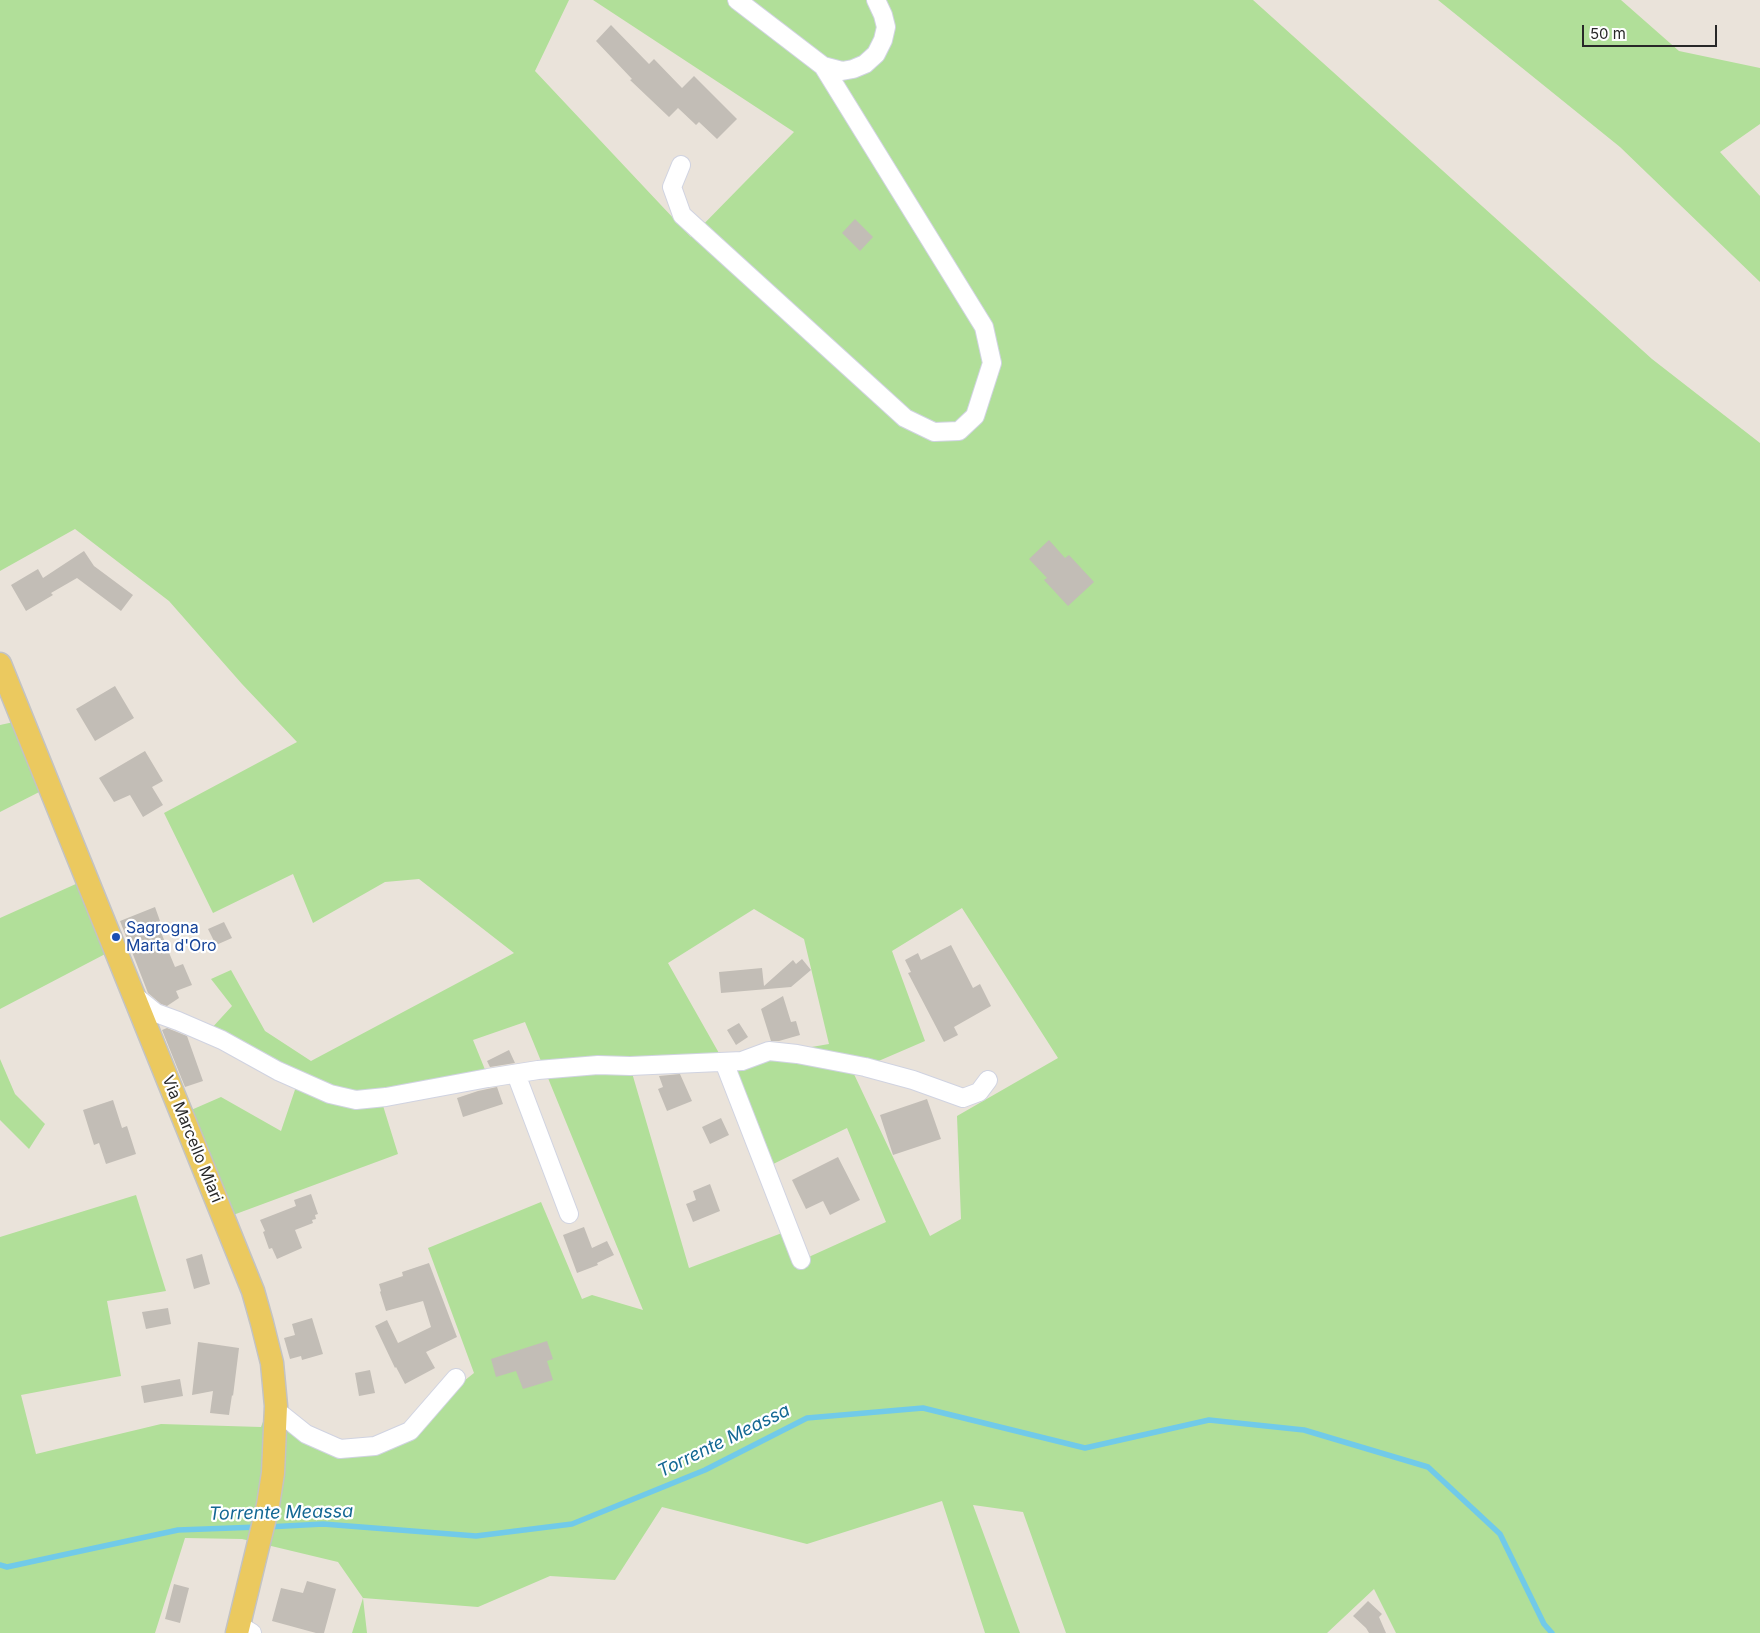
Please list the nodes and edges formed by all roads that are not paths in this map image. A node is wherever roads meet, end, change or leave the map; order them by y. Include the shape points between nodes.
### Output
1 (737, 0) edge
2 (876, 0) edge
3 (823, 66) junction
4 (681, 165) dead end
5 (0, 664) edge
6 (132, 994) junction
7 (724, 1062) junction
8 (516, 1074) junction
9 (988, 1080) dead end
10 (569, 1214) dead end
11 (802, 1260) dead end
12 (456, 1378) dead end
13 (276, 1410) junction
14 (243, 1630) edge

1 - 3 street
2 - 3 street via 886,27 876,54 853,69 842,71
3 - 4 street via 984,327 992,363 975,416 959,431 934,432 905,418 682,215 672,187
5 - 6 main road, Via Marcello Miari
6 - 8 street via 156,1013 222,1040 278,1071 330,1094 356,1100
6 - 13 main road, Via Marcello Miari via 253,1291 272,1363
7 - 8 street via 598,1065
7 - 9 street via 742,1061 769,1051 797,1054 884,1072 963,1098 978,1092
7 - 11 street
8 - 10 street
12 - 13 street via 410,1431 375,1446 340,1449 306,1434
13 - 14 main road, Via Marcello Miari via 273,1473

